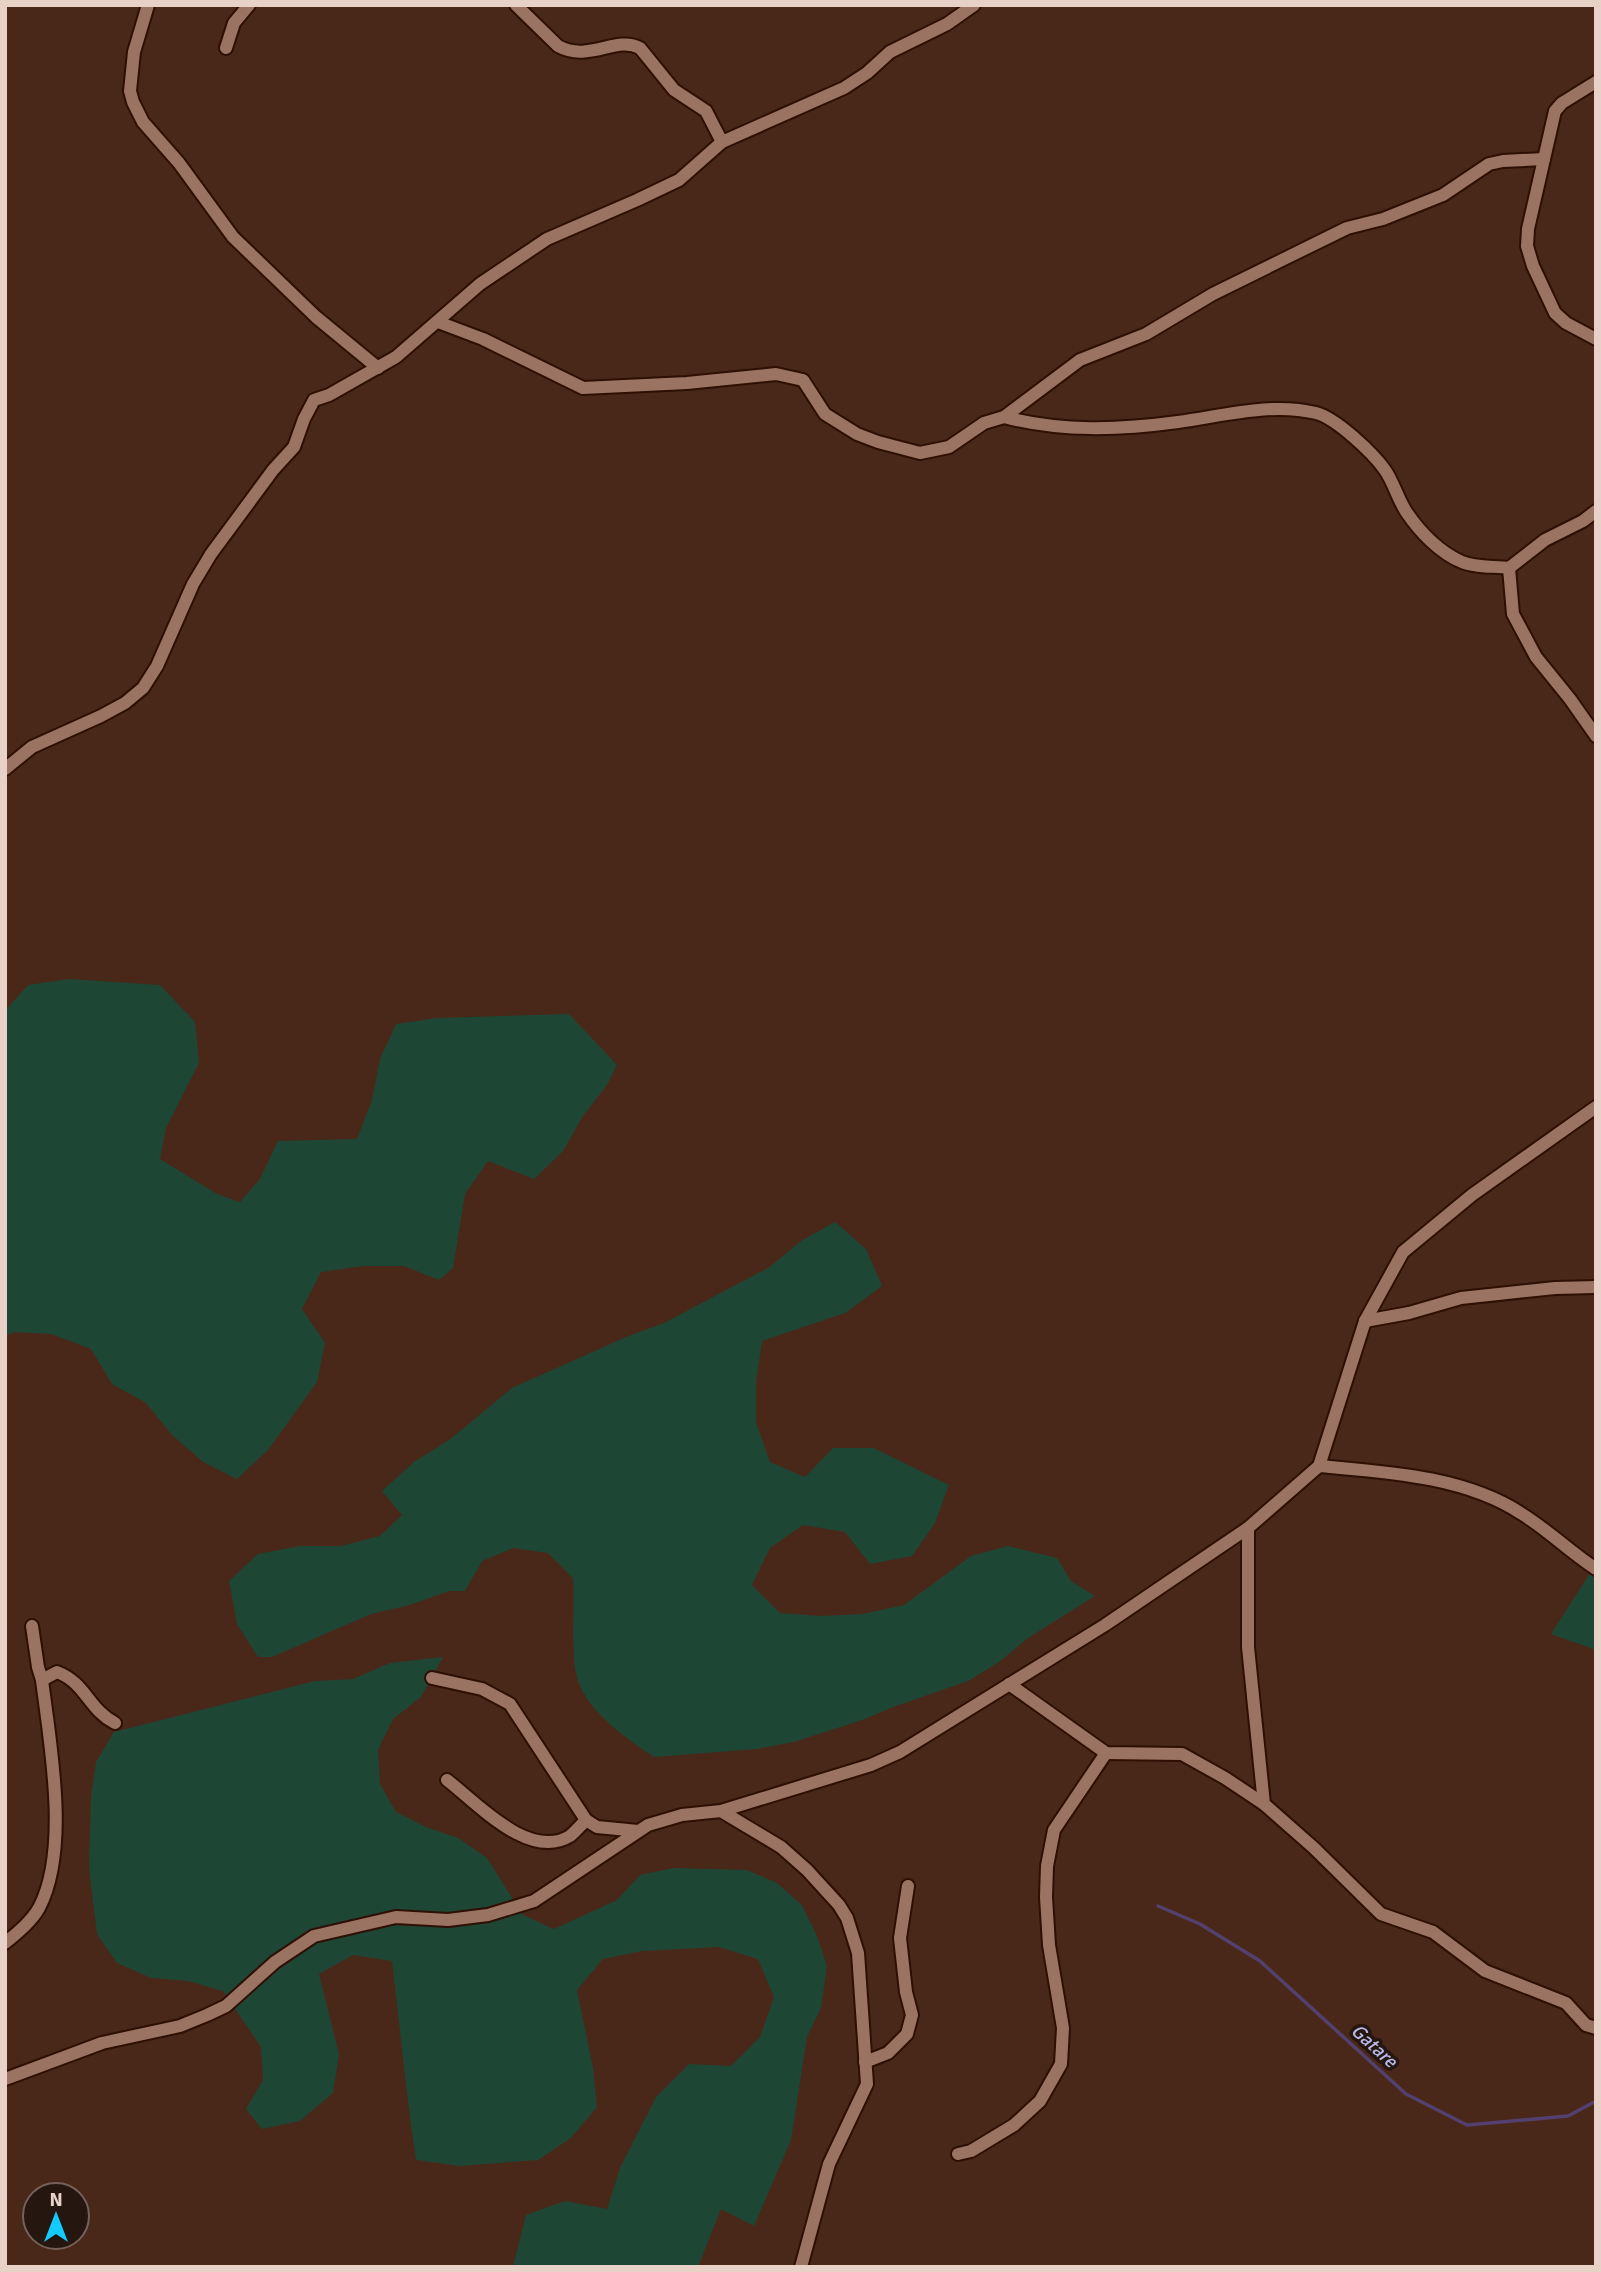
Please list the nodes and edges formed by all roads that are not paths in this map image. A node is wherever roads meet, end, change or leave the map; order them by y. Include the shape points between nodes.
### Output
1 (148, 5) edge
2 (249, 5) edge
3 (516, 5) edge
4 (974, 5) edge
5 (226, 48) dead end
6 (1596, 82) edge
7 (722, 142) junction
8 (1544, 159) junction
9 (438, 322) junction
10 (1596, 339) edge
11 (378, 368) junction
12 (1004, 417) junction
13 (1596, 511) edge
14 (1509, 568) junction
15 (1595, 732) edge
16 (5, 769) edge
17 (1596, 1107) edge
18 (1596, 1287) edge
19 (1365, 1321) junction
20 (1319, 1466) junction
21 (1248, 1528) junction
22 (1596, 1569) edge
23 (32, 1626) dead end
24 (432, 1678) dead end
25 (42, 1680) junction
26 (1009, 1684) junction
27 (115, 1723) dead end
28 (1107, 1753) junction
29 (447, 1780) dead end
30 (1264, 1804) junction
31 (720, 1811) junction
32 (586, 1820) junction
33 (638, 1831) junction
34 (908, 1886) dead end
35 (5, 1943) edge
36 (1596, 2028) edge
37 (865, 2062) junction
38 (5, 2079) edge
39 (958, 2154) dead end
40 (801, 2267) edge

1 - 11 street via 134,52 130,91 143,122 233,237 316,317
2 - 5 street via 234,23
3 - 7 street via 565,50 583,53 623,44 640,48 674,90 706,111
4 - 7 street via 890,52 844,88
6 - 8 street via 1555,111
7 - 9 street via 678,180 547,239 480,284
8 - 10 street via 1527,246 1533,267 1555,313
8 - 12 street via 1489,164 1443,195 1347,228 1213,294 1146,334 1080,360
9 - 11 street
9 - 12 street via 583,388 776,374 803,380 825,414 844,427 920,453 949,447 984,423
11 - 16 street via 314,400 294,447 193,584 143,688 101,716 32,747
12 - 14 street via 1070,429 1110,429 1246,411 1318,413 1345,429 1385,470 1407,513 1440,550 1464,563
13 - 14 street via 1545,540
14 - 15 street via 1513,614 1536,657
17 - 19 street via 1472,1195 1403,1252
18 - 19 street via 1461,1298
19 - 20 street
20 - 21 street
20 - 22 street via 1397,1473 1480,1492 1522,1513
21 - 26 street
21 - 30 street via 1248,1647
23 - 25 street
24 - 32 street via 482,1689 510,1703
25 - 27 street via 57,1672 63,1674 79,1686 96,1711
25 - 35 street via 56,1801 50,1872 38,1909
26 - 28 street
26 - 31 street via 872,1765
28 - 30 street via 1182,1754
28 - 39 street via 1054,1830 1047,1866 1049,1945 1063,2028 1061,2064 1040,2101 1014,2125
29 - 32 street via 514,1833 531,1841 569,1836
30 - 36 street via 1386,1917 1433,1932 1485,1971 1566,2003 1586,2025
31 - 33 street via 672,1817
31 - 37 street via 781,1847 827,1890 848,1918 863,1993
32 - 33 street via 597,1827
33 - 38 street via 534,1900 488,1915 448,1920 396,1917 314,1936 275,1962 226,2006 207,2015 180,2026 102,2043
34 - 37 street via 900,1938 912,2015 906,2034 888,2053
37 - 40 street via 867,2084 829,2164

